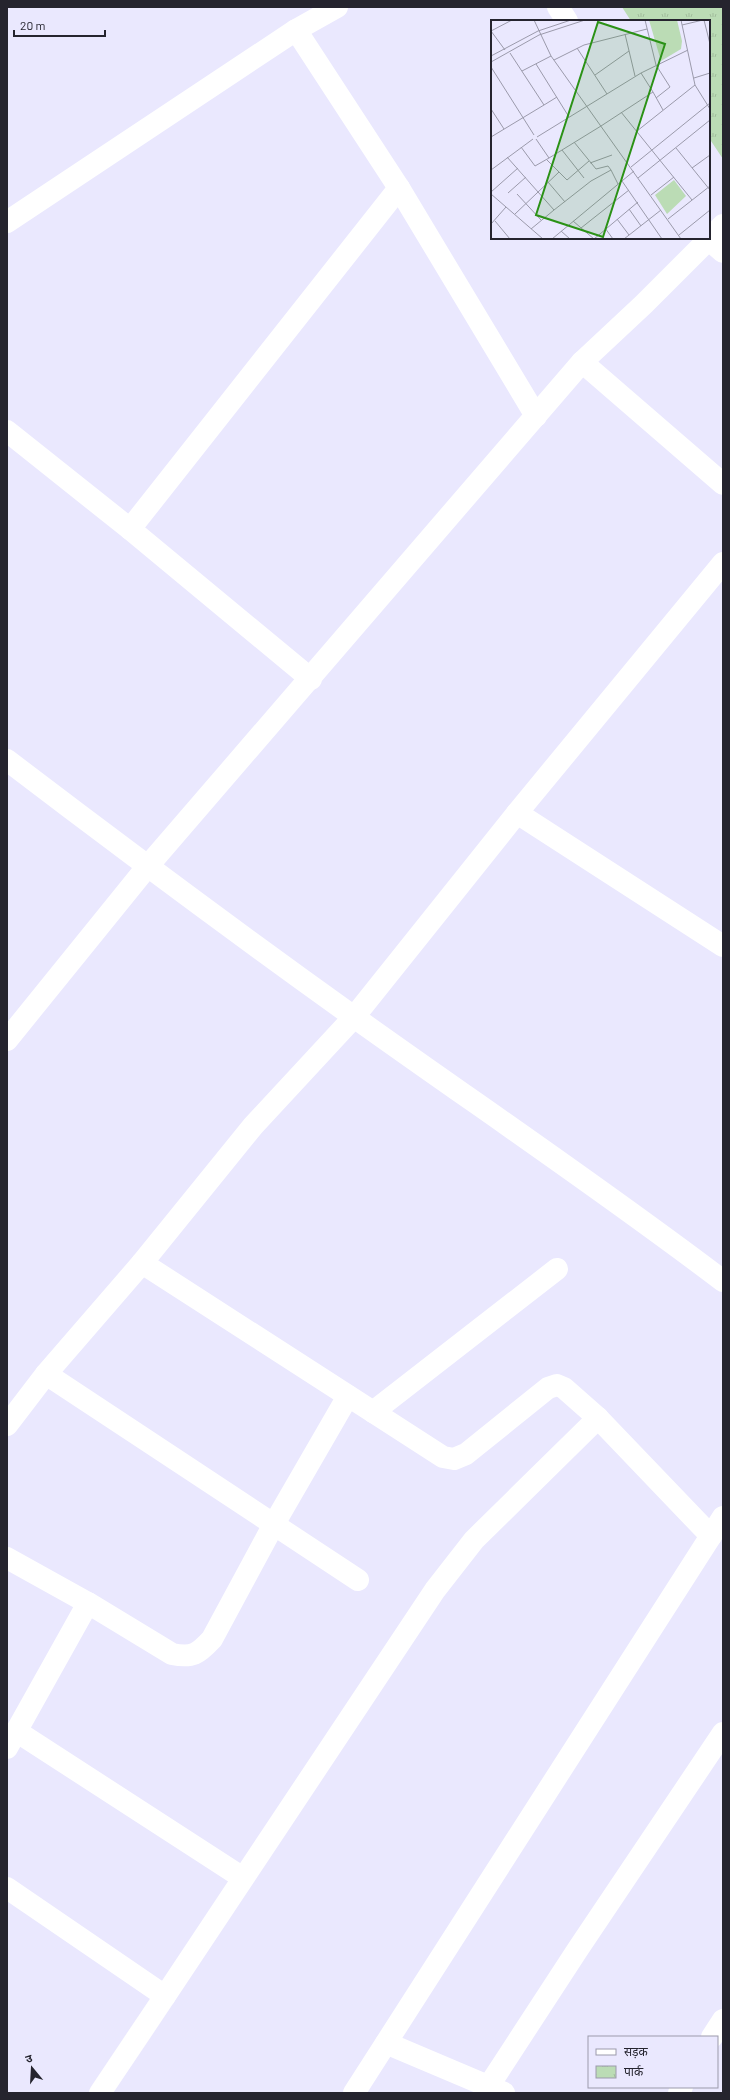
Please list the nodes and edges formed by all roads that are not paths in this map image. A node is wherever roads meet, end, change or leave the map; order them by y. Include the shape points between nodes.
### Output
1 (338, 7) edge
2 (558, 7) edge
3 (566, 20) edge
4 (296, 30) junction
5 (399, 188) junction
6 (7, 222) edge
7 (715, 239) edge
8 (582, 362) junction
9 (536, 416) junction
10 (7, 431) edge
11 (723, 484) edge
12 (130, 529) junction
13 (723, 564) edge
14 (311, 679) junction
15 (7, 760) edge
16 (517, 813) junction
17 (147, 867) junction
18 (723, 946) edge
19 (354, 1017) junction
20 (11, 1027) edge
21 (142, 1262) junction
22 (557, 1269) dead end
23 (723, 1281) edge
24 (46, 1374) junction
25 (348, 1396) junction
26 (373, 1412) junction
27 (598, 1418) junction
28 (7, 1425) edge
29 (723, 1517) edge
30 (274, 1524) junction
31 (711, 1536) junction
32 (7, 1558) edge
33 (358, 1580) dead end
34 (88, 1603) junction
35 (723, 1733) edge
36 (11, 1740) edge
37 (243, 1878) junction
38 (7, 1888) edge
39 (165, 1996) junction
40 (723, 2020) edge
41 (713, 2036) edge
42 (386, 2043) junction
43 (496, 2090) edge
44 (100, 2093) edge
45 (354, 2093) edge

1 - 4 street
2 - 3 street
4 - 5 street
4 - 6 street
5 - 9 street
5 - 12 street
7 - 8 street
8 - 9 street
8 - 11 street
9 - 14 street
10 - 12 street
12 - 14 street
13 - 16 street
14 - 17 street
15 - 17 street
16 - 18 street
16 - 19 street
17 - 19 street
17 - 20 street
19 - 21 street via 253,1126
19 - 23 street
21 - 24 street
21 - 25 street
22 - 26 street
24 - 28 street
24 - 30 street
25 - 26 street
25 - 30 street
26 - 27 street via 443,1457 454,1460 466,1454 548,1388 557,1385 564,1388
27 - 31 street
27 - 37 street via 474,1540 440,1584
29 - 31 street
30 - 33 street
30 - 34 street via 212,1639 200,1653 186,1657 172,1654
31 - 42 street
32 - 34 street
34 - 36 street
35 - 43 street via 578,1949
36 - 37 street
37 - 39 street
38 - 39 street
39 - 44 street
40 - 41 street
42 - 43 street
42 - 45 street

